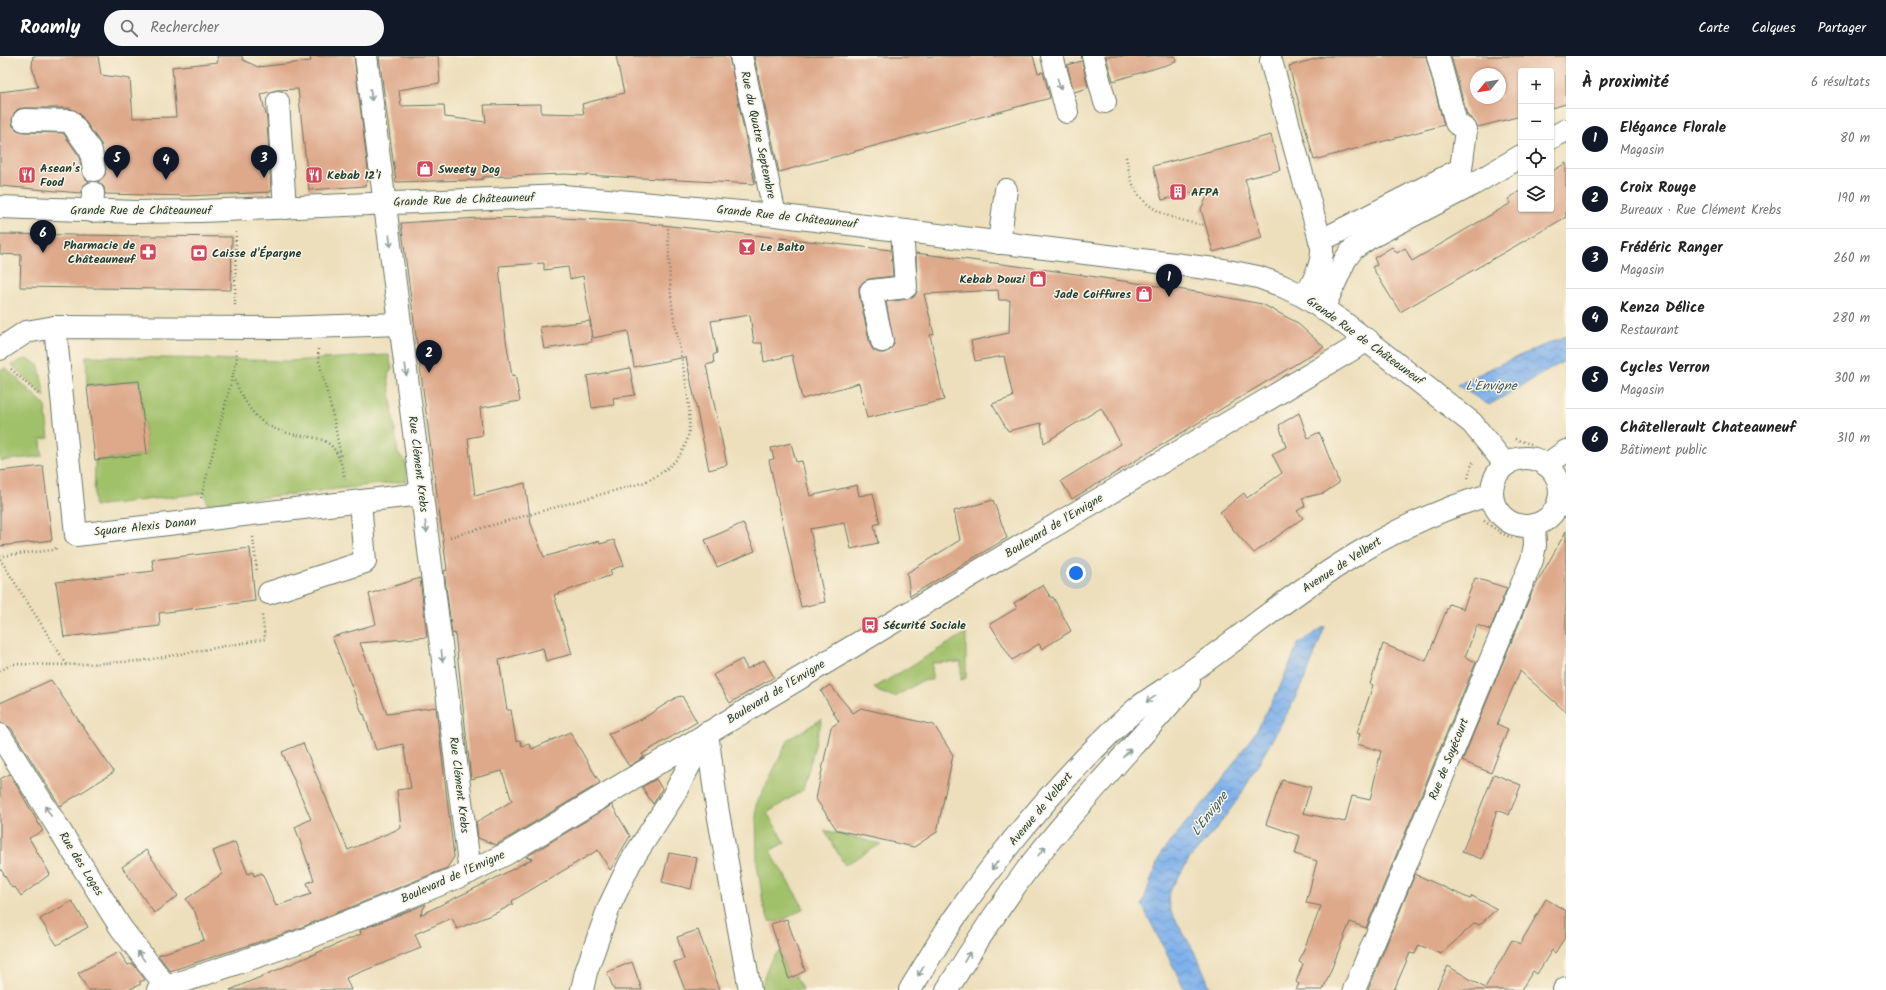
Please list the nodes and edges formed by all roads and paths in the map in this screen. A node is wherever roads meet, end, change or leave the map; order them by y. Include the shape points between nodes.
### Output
1 (366, 56) edge
2 (741, 56) edge
3 (1052, 56) edge
4 (1093, 56) edge
5 (1438, 56) edge
6 (1271, 61) dead end
7 (278, 102) dead end
8 (1105, 102) dead end
9 (1067, 112) dead end
10 (24, 120) dead end
11 (1566, 130) edge
12 (1554, 136) edge
13 (1126, 157) dead end
14 (1518, 158) edge
15 (94, 170) dead end
16 (1006, 190) dead end
17 (385, 202) junction
18 (669, 206) junction
19 (0, 207) edge
20 (285, 208) junction
21 (235, 210) junction
22 (775, 215) junction
23 (1205, 225) dead end
24 (902, 231) junction
25 (1320, 241) junction
26 (998, 243) junction
27 (1305, 297) junction
28 (1323, 309) junction
29 (400, 324) junction
30 (317, 326) junction
31 (55, 327) junction
32 (234, 328) junction
33 (1368, 340) junction
34 (882, 341) dead end
35 (5, 358) edge
36 (233, 377) junction
37 (65, 419) junction
38 (1536, 443) dead end
39 (1566, 452) edge
40 (1500, 458) junction
41 (341, 460) junction
42 (1546, 465) junction
43 (1467, 480) dead end
44 (421, 494) junction
45 (1492, 494) junction
46 (355, 502) junction
47 (1562, 504) edge
48 (251, 515) junction
49 (204, 520) junction
50 (1482, 520) dead end
51 (1534, 533) junction
52 (76, 534) junction
53 (428, 543) junction
54 (0, 558) edge
55 (264, 594) junction
56 (1206, 662) junction
57 (68, 665) junction
58 (0, 671) edge
59 (707, 733) junction
60 (0, 735) edge
61 (470, 872) junction
62 (164, 989) edge
63 (582, 990) edge
64 (750, 990) edge
65 (910, 990) edge
66 (947, 990) edge
67 (1354, 990) edge

1 -> 17 street, Rue Clément Krebs
2 - 22 street, Rue du Quatre Septembre
3 -> 9 street
4 - 8 street
5 - 25 street via 1456,123 1466,130 1460,169
6 - 25 street
7 - 20 street
10 - 15 street via 70,121 91,151
11 - 12 street
13 - 23 path via 1134,185 1148,205 1174,218
14 - 28 street via 1353,249 1345,260
16 - 26 street
17 - 18 street, Grande Rue de Châteauneuf via 563,196
17 - 20 street, Grande Rue de Châteauneuf
17 -> 29 street, Rue Clément Krebs
18 - 22 street, Grande Rue de Châteauneuf
18 - 53 path via 672,304 690,426 680,456 669,468 645,482
19 - 21 street, Grande Rue de Châteauneuf via 93,202
20 - 21 street, Grande Rue de Châteauneuf
21 - 32 path
22 - 24 street, Grande Rue de Châteauneuf
24 - 26 street, Grande Rue de Châteauneuf
24 - 34 street via 906,287 871,291
25 - 27 street via 1322,254 1317,273
26 - 27 street, Grande Rue de Châteauneuf via 1223,270 1258,277
27 - 28 street, Grande Rue de Châteauneuf
28 - 33 street, Grande Rue de Châteauneuf
29 - 30 street
29 -> 44 street, Rue Clément Krebs
30 - 32 street
30 - 41 path via 319,361
31 - 32 street
31 - 35 street via 26,332
31 - 37 street, Square Alexis Danan
32 - 36 path via 237,359
33 - 40 street, Grande Rue de Châteauneuf via 1472,423
33 - 59 street, Boulevard de l'Envigne
35 - 37 path
36 - 41 path via 254,413 270,427 328,442
36 - 49 path via 201,499
37 - 52 street, Square Alexis Danan
38 - 40 path via 1530,444 1511,438
39 - 42 street
40 - 42 street via 1537,459
40 - 43 path via 1472,463
40 - 45 street
41 - 46 path
42 - 47 street via 1554,472 1558,481
44 - 46 street, Square Alexis Danan
44 -> 53 street, Rue Clément Krebs
45 - 51 street via 1499,512 1506,519 1525,526
45 - 56 street, Avenue de Velbert via 1442,510 1384,537 1333,569
46 - 48 street, Square Alexis Danan
46 - 55 street via 365,562
47 - 51 street
48 - 49 street, Square Alexis Danan
48 - 55 path
49 - 52 street, Square Alexis Danan
50 - 51 path via 1501,533 1519,540
51 - 67 street, Rue de Soyécourt via 1532,560
52 - 54 path via 53,550
53 -> 61 street, Rue Clément Krebs
54 - 57 path
55 - 57 path via 265,639 141,661
56 -> 65 street, Avenue de Velbert via 1137,709 1073,770 1016,837 953,920
66 -> 56 street, Avenue de Velbert via 977,940 1035,859
57 - 58 path via 12,664
59 - 61 street, Boulevard de l'Envigne via 506,854
59 - 63 street via 672,798 630,863 609,907
59 - 64 street via 717,807
62 -> 60 street, Rue des Loges via 121,928
61 - 62 street, Boulevard de l'Envigne via 296,943

